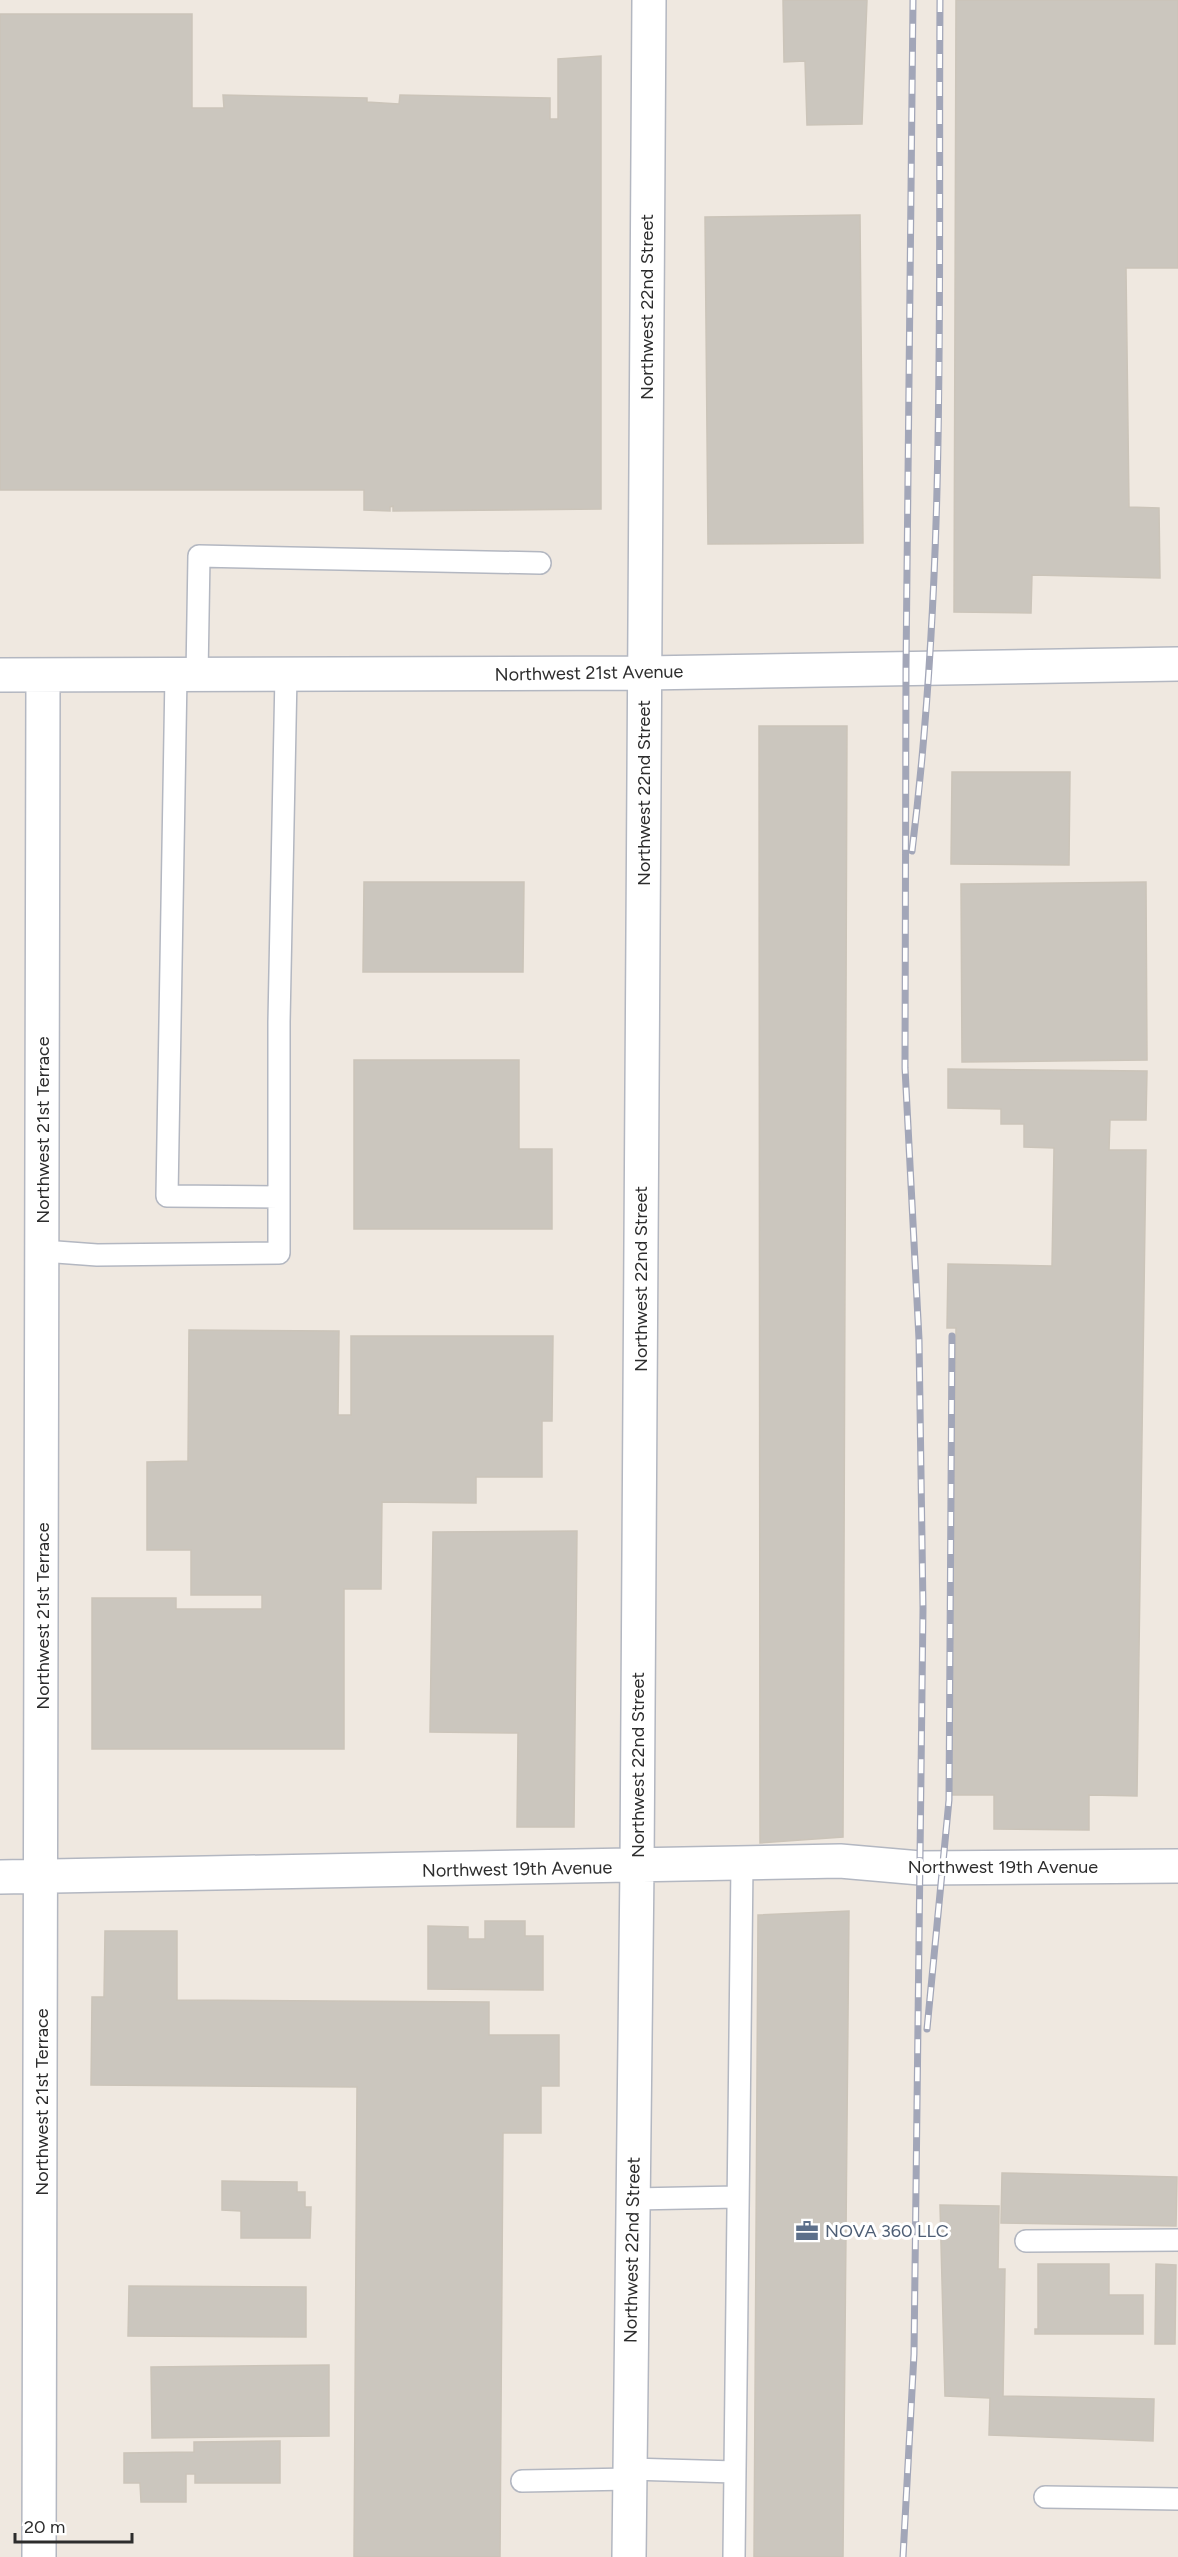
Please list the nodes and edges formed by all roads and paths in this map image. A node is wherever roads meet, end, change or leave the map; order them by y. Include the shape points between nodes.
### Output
1 (649, 0) edge
2 (540, 563) dead end
3 (1178, 664) edge
4 (645, 673) junction
5 (0, 675) edge
6 (187, 675) junction
7 (286, 675) junction
8 (43, 676) junction
9 (279, 1197) junction
10 (43, 1251) junction
11 (742, 1864) junction
12 (1178, 1866) edge
13 (637, 1867) junction
14 (0, 1877) edge
15 (43, 1878) junction
16 (737, 2197) junction
17 (633, 2199) junction
18 (1178, 2240) edge
19 (1026, 2241) dead end
20 (735, 2472) junction
21 (630, 2474) junction
22 (522, 2481) dead end
23 (1045, 2497) dead end
24 (1178, 2499) edge
25 (39, 2557) edge
26 (629, 2557) edge
27 (734, 2557) edge

1 - 4 street, Northwest 22nd Street
2 - 6 lane via 199,556
3 - 4 street, Northwest 21st Avenue
4 - 7 street, Northwest 21st Avenue
4 - 13 street, Northwest 22nd Street
5 - 8 street, Northwest 21st Avenue
6 - 7 street, Northwest 21st Avenue
6 - 8 street, Northwest 21st Avenue
6 - 9 lane via 167,1196
7 - 9 lane
8 - 10 street, Northwest 21st Terrace
9 - 10 lane via 279,1253 97,1255
10 - 15 street, Northwest 21st Terrace
11 - 12 street, Northwest 19th Avenue via 840,1861 940,1869
11 - 13 street, Northwest 19th Avenue
11 - 16 lane
13 - 15 street, Northwest 19th Avenue
13 - 17 street, Northwest 22nd Street
14 - 15 street, Northwest 19th Avenue
15 - 25 street, Northwest 21st Terrace
16 - 17 lane
16 - 20 lane
17 - 21 street, Northwest 22nd Street
18 - 19 lane
20 - 21 lane
20 - 27 lane
21 - 22 lane
21 - 26 street, Northwest 22nd Street
23 - 24 lane

